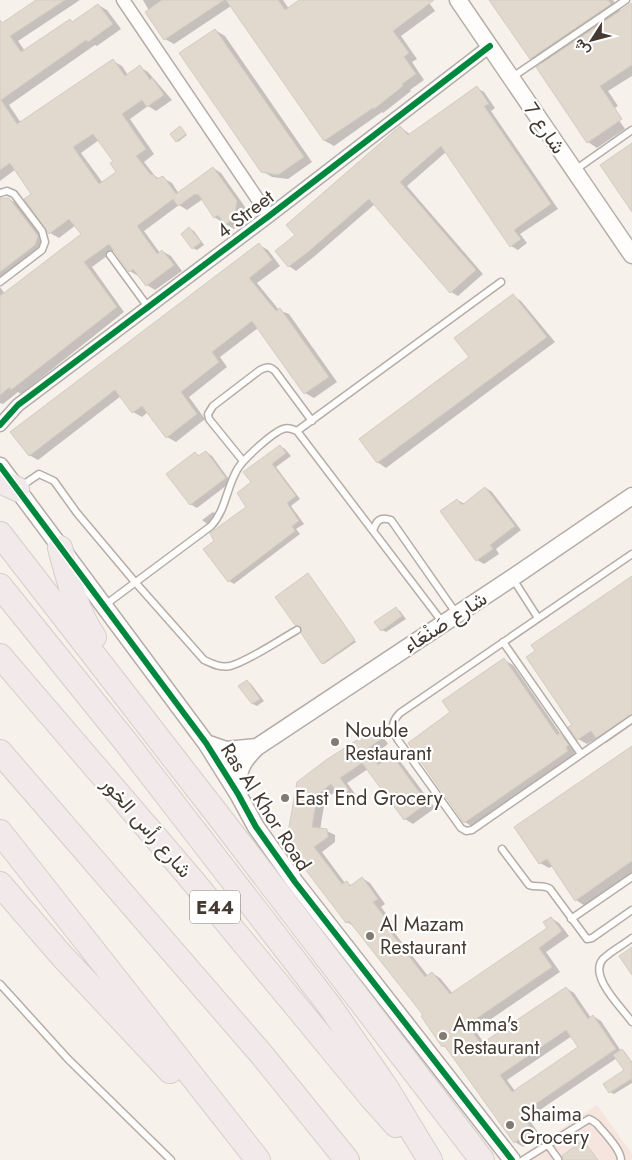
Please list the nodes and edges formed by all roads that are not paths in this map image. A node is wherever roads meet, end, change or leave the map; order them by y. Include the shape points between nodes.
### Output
1 (123, 0) edge
2 (458, 0) edge
3 (626, 0) edge
4 (490, 46) junction
5 (511, 78) junction
6 (632, 130) edge
7 (574, 171) junction
8 (0, 193) edge
9 (269, 216) junction
10 (110, 255) dead end
11 (632, 255) edge
12 (0, 282) edge
13 (501, 282) dead end
14 (148, 307) junction
15 (18, 405) junction
16 (0, 412) edge
17 (312, 421) junction
18 (0, 426) edge
19 (297, 431) junction
20 (243, 461) junction
21 (0, 466) edge
22 (8, 485) edge
23 (632, 496) edge
24 (373, 531) junction
25 (0, 534) edge
26 (60, 548) junction
27 (632, 554) edge
28 (512, 578) junction
29 (135, 582) junction
30 (0, 586) edge
31 (104, 605) junction
32 (538, 618) junction
33 (450, 619) junction
34 (297, 630) dead end
35 (503, 642) junction
36 (0, 656) edge
37 (632, 719) edge
38 (206, 743) junction
39 (257, 747) junction
40 (0, 752) edge
41 (581, 754) junction
42 (238, 794) junction
43 (224, 823) junction
44 (0, 832) edge
45 (502, 849) dead end
46 (632, 877) edge
47 (0, 884) edge
48 (632, 910) edge
49 (571, 919) junction
50 (632, 938) edge
51 (0, 984) edge
52 (632, 1022) edge
53 (548, 1145) junction
54 (558, 1159) dead end
55 (171, 1160) edge
56 (252, 1160) edge
57 (258, 1160) edge
58 (347, 1160) edge
59 (429, 1160) edge
60 (482, 1160) edge
61 (512, 1160) edge
62 (523, 1160) edge
63 (622, 1160) edge

1 - 9 street
2 - 4 street, شارع 7
3 - 5 lane
4 - 5 street, شارع 7
4 - 9 street, 4 Street
5 - 7 street, شارع 7
6 - 7 lane
7 - 11 street, شارع 7
8 - 12 lane via 7,190 14,194 42,231 45,242 42,250
9 - 14 street, 4 Street
10 - 14 lane
13 - 17 lane
14 - 15 street, 4 Street
15 - 16 street, 4 Street
15 - 18 street, 4 Street
17 - 19 lane
17 - 20 lane via 275,371 265,367 213,406 208,414
19 - 20 lane via 283,429
19 - 24 lane
20 - 29 lane via 218,519
21 - 22 street, Ras Al Khor Road
22 - 26 street, Ras Al Khor Road
22 - 29 lane via 39,474 54,482
23 - 28 street, شارع صَنْعَاء
24 - 33 lane
24 - 33 lane via 379,520 391,520
25 - 43 highway
26 - 31 street, Ras Al Khor Road
26 - 43 highway via 83,620 158,723
27 - 32 lane
28 - 32 lane
28 - 33 street, شارع صَنْعَاء
29 - 31 lane
29 - 34 lane via 194,650 216,666 230,666 244,660
30 - 59 highway via 329,1005 385,1086
31 - 38 street, Ras Al Khor Road
32 - 35 lane
33 - 39 street, شارع صَنْعَاء
35 - 41 lane
35 - 41 lane via 395,718 392,726 398,740 466,831 472,830
36 - 59 highway, شارع رأس الخور / E44 via 187,874 371,1097
37 - 41 lane
38 - 39 street, شارع صَنْعَاء via 226,750
38 - 42 street, Ras Al Khor Road
39 - 42 street, شارع صَنْعَاء via 240,768
40 - 58 highway via 262,1055
42 - 61 street, Ras Al Khor Road via 256,827 295,882
43 - 60 highway
44 - 57 highway
45 - 49 lane via 527,882 550,889
46 - 49 lane
47 - 56 highway via 62,956
48 - 49 lane via 590,939 585,938
50 - 52 lane via 602,960 599,969 600,978
51 - 55 lane via 68,1059
53 - 54 lane
53 - 62 lane
53 - 63 lane via 589,1119 618,1150

